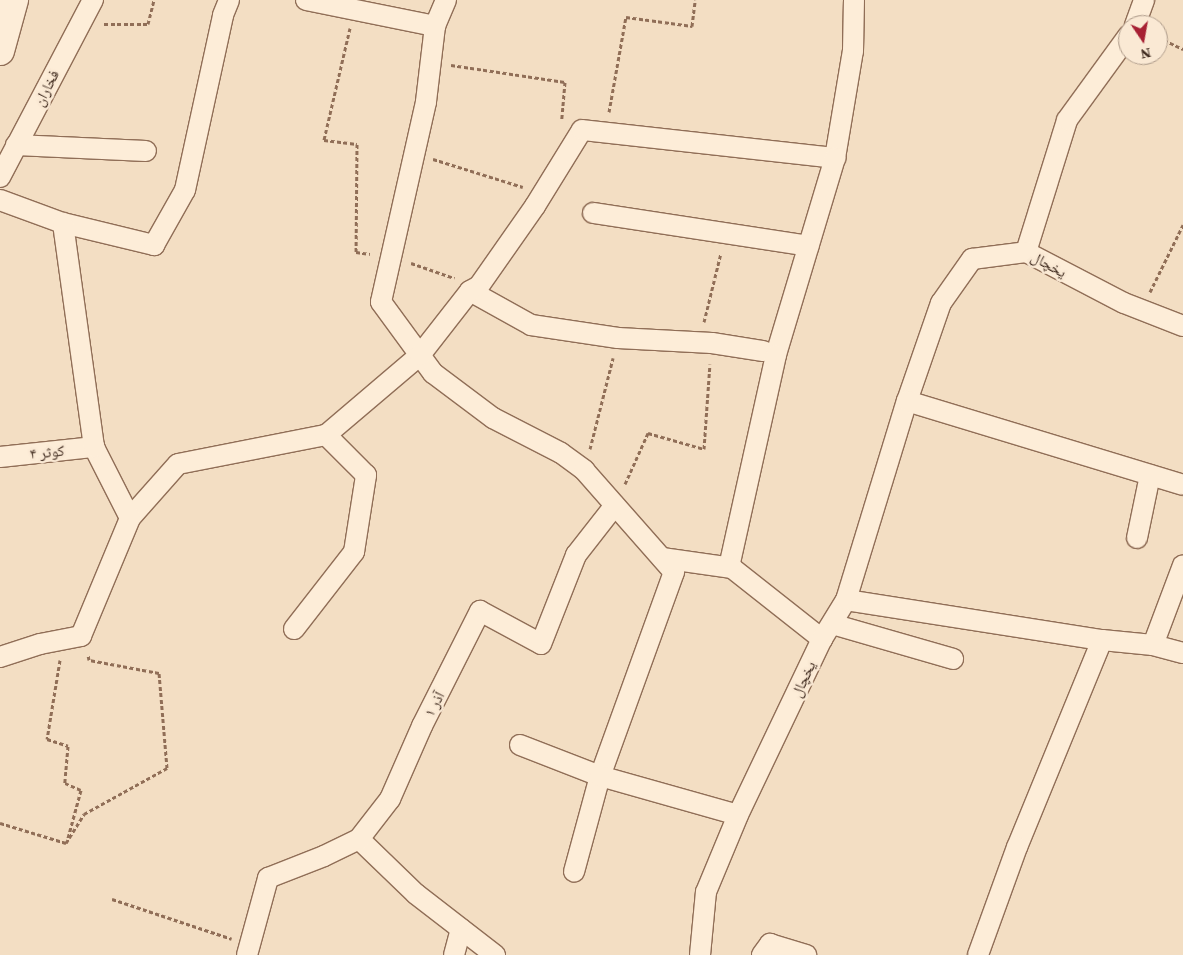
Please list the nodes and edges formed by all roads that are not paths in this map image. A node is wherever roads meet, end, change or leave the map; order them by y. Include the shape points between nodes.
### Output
1 (94, 0) edge
2 (228, 0) edge
3 (306, 0) edge
4 (446, 0) edge
5 (854, 0) edge
6 (1144, 0) edge
7 (11, 1) edge
8 (1139, 15) edge
9 (435, 26) junction
10 (1118, 50) edge
11 (0, 51) edge
12 (16, 146) junction
13 (146, 151) dead end
14 (835, 158) junction
15 (0, 177) edge
16 (0, 200) edge
17 (594, 213) dead end
18 (62, 223) junction
19 (808, 246) junction
20 (1026, 252) junction
21 (474, 288) junction
22 (1183, 326) edge
23 (763, 351) dead end
24 (420, 356) junction
25 (907, 401) junction
26 (326, 435) junction
27 (94, 447) junction
28 (0, 457) edge
29 (1150, 475) junction
30 (1183, 485) edge
31 (615, 505) junction
32 (130, 518) junction
33 (1136, 538) dead end
34 (662, 558) junction
35 (1183, 565) edge
36 (729, 567) junction
37 (846, 600) junction
38 (294, 629) dead end
39 (827, 631) junction
40 (1102, 640) junction
41 (1153, 645) junction
42 (1183, 653) edge
43 (0, 657) edge
44 (953, 659) dead end
45 (520, 745) dead end
46 (600, 776) junction
47 (738, 815) junction
48 (359, 839) junction
49 (574, 872) dead end
50 (461, 929) junction
51 (248, 950) edge
52 (454, 955) edge
53 (495, 955) edge
54 (700, 955) edge
55 (762, 955) edge
56 (806, 955) edge
57 (978, 955) edge

1 - 12 street, فخاران
2 - 18 street via 185,190 154,245
3 - 9 street
4 - 9 street
5 - 14 street via 852,52
6 - 8 street
7 - 11 main road
9 - 24 street via 426,102 381,302
10 - 20 street via 1067,120
12 - 13 street
12 - 15 street, فخاران
14 - 19 street
14 - 21 street via 582,130 542,193
16 - 18 street
17 - 19 street
18 - 27 street
19 - 36 street via 776,354
20 - 22 street, یخچال via 1141,310
20 - 25 street, یخچال via 972,259 940,303
21 - 23 street via 531,325 618,338 706,342
21 - 24 street
24 - 26 street
24 - 31 street via 433,373 493,418 561,453 584,470
25 - 29 street
25 - 37 street, یخچال
26 - 32 street via 178,464
26 - 38 street via 366,475 354,552
27 - 28 street, کوثر ۴
27 - 32 street
29 - 30 street
29 - 33 street
31 - 34 street
31 - 48 street, آذر ۱ via 576,555 542,644 480,611 422,726 390,799
32 - 43 street via 73,638 40,644
34 - 36 street
34 - 46 street via 674,572
35 - 41 street
36 - 39 street
37 - 39 street, یخچال
37 - 40 street
39 - 44 street
39 - 47 street, یخچال
40 - 41 street
40 - 57 street via 1017,847
41 - 42 street
45 - 46 street
46 - 47 street
46 - 49 street
47 - 54 street, یخچال via 706,892
48 - 50 street via 416,894
48 - 51 street, آذر ۱ via 268,878
50 - 52 street
50 - 53 street
55 - 56 street via 770,944

